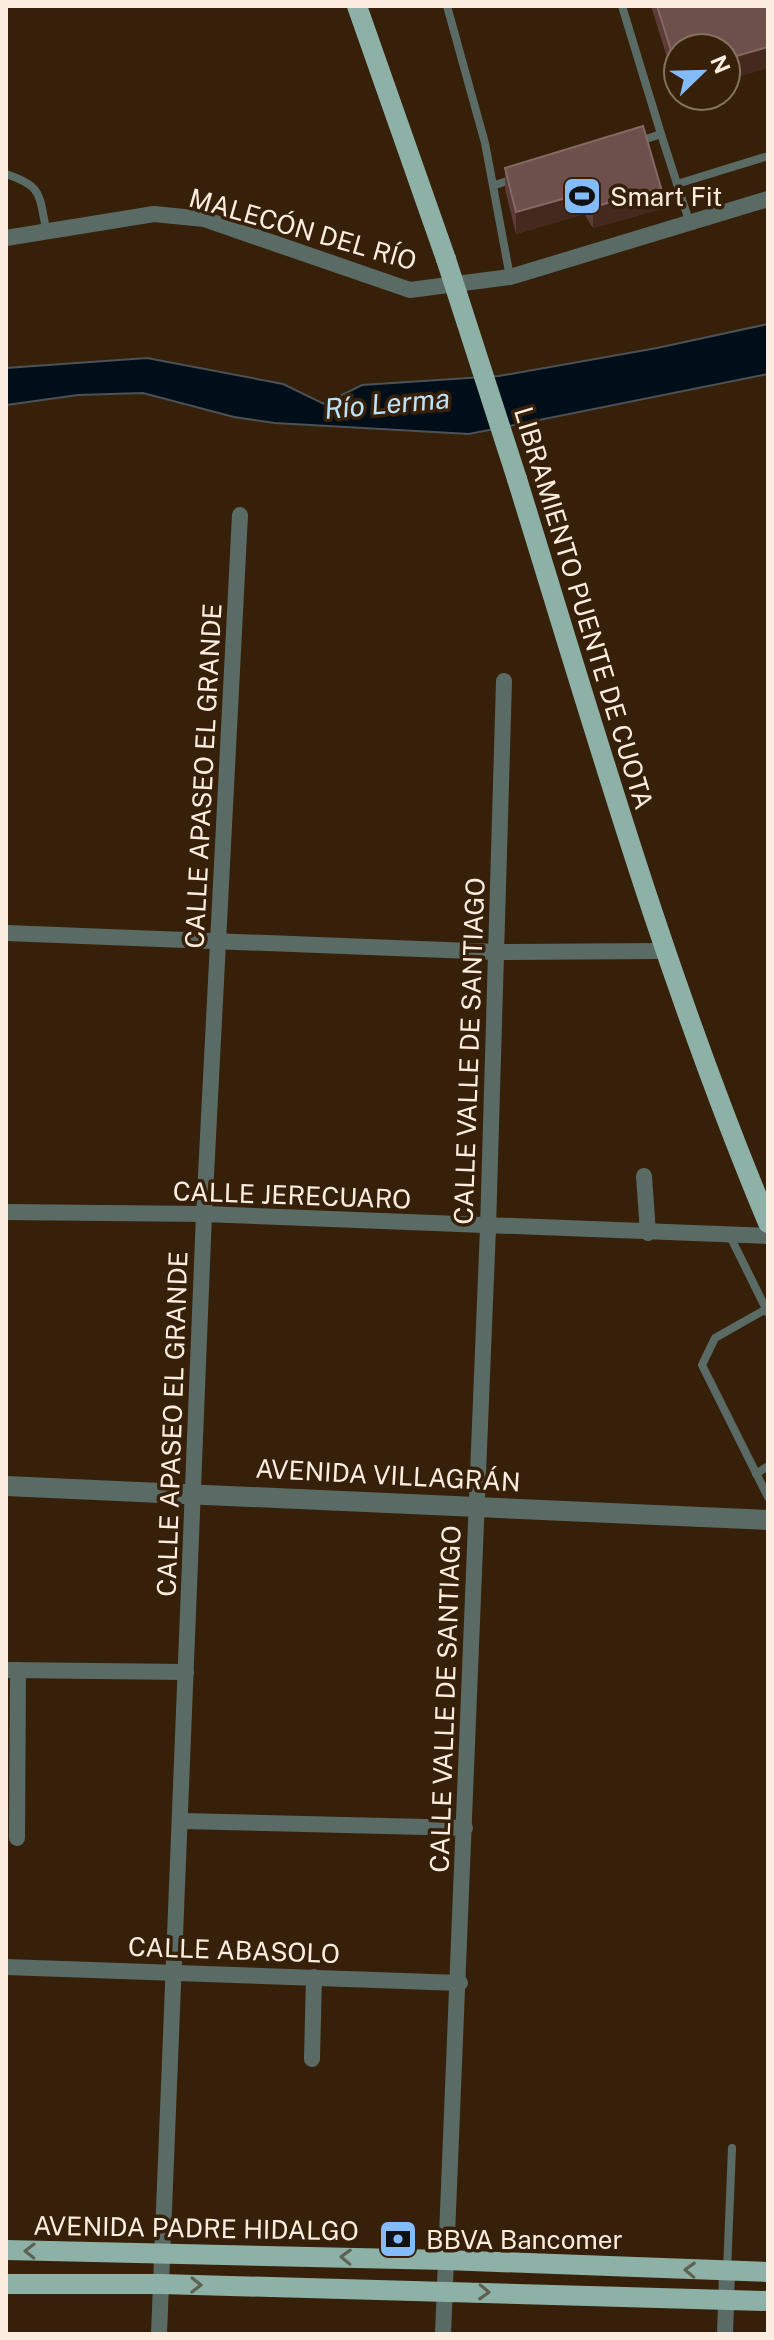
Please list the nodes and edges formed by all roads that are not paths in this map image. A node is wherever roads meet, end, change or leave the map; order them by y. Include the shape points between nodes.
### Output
1 (357, 6) edge
2 (447, 6) edge
3 (622, 6) edge
4 (661, 134) junction
5 (631, 143) edge
6 (768, 156) edge
7 (6, 174) edge
8 (525, 176) edge
9 (677, 184) junction
10 (495, 185) junction
11 (768, 199) edge
12 (690, 224) junction
13 (47, 234) junction
14 (6, 238) edge
15 (510, 277) junction
16 (240, 515) dead end
17 (504, 681) dead end
18 (6, 933) edge
19 (220, 941) junction
20 (663, 951) junction
21 (497, 952) junction
22 (644, 1176) dead end
23 (6, 1212) edge
24 (204, 1214) junction
25 (768, 1223) edge
26 (488, 1228) junction
27 (648, 1233) junction
28 (729, 1235) junction
29 (768, 1236) edge
30 (767, 1310) edge
31 (768, 1466) edge
32 (756, 1474) junction
33 (6, 1486) edge
34 (195, 1492) junction
35 (768, 1497) edge
36 (475, 1504) junction
37 (768, 1520) edge
38 (12, 1670) edge
39 (186, 1672) junction
40 (181, 1821) junction
41 (465, 1828) junction
42 (17, 1838) dead end
43 (6, 1967) edge
44 (173, 1972) junction
45 (314, 1977) junction
46 (460, 1983) junction
47 (312, 2059) dead end
48 (732, 2148) dead end
49 (6, 2250) edge
50 (88, 2251) junction
51 (162, 2252) junction
52 (446, 2260) junction
53 (582, 2266) junction
54 (727, 2272) junction
55 (768, 2272) edge
56 (6, 2284) edge
57 (89, 2284) junction
58 (161, 2284) junction
59 (445, 2291) junction
60 (581, 2295) junction
61 (726, 2300) junction
62 (768, 2301) edge
63 (159, 2334) edge
64 (443, 2334) edge
65 (725, 2334) edge

1 - 20 main road, LIBRAMIENTO PUENTE DE CUOTA, bridge via 446,259
2 - 10 lane
3 - 4 lane
4 - 5 lane
4 - 9 lane
6 - 9 lane
7 - 13 lane via 31,183 38,192
8 - 10 lane
9 - 12 lane
10 - 15 lane
11 - 12 street, MALECÓN DEL RÍO
12 - 15 street, MALECÓN DEL RÍO
13 - 14 street, MALECÓN DEL RÍO
13 - 15 street, MALECÓN DEL RÍO via 154,214 204,219 410,290
16 - 19 street, CALLE APASEO EL GRANDE
17 - 21 street, CALLE VALLE DE SANTIAGO
18 - 19 street
19 - 21 street
19 - 24 street, CALLE APASEO EL GRANDE
20 - 21 street
20 - 25 main road, LIBRAMIENTO PUENTE DE CUOTA
21 - 26 street, CALLE VALLE DE SANTIAGO
22 - 27 street
23 - 24 street, CALLE JERECUARO
24 - 26 street, CALLE JERECUARO
24 - 34 street, CALLE APASEO EL GRANDE
26 - 27 street, CALLE JERECUARO
26 - 36 street, CALLE VALLE DE SANTIAGO
27 - 28 street, CALLE JERECUARO
28 - 29 street, CALLE JERECUARO
28 - 30 lane
30 - 32 lane via 715,1338 702,1365
31 - 32 lane
32 - 35 lane
33 - 34 street, AVENIDA VILLAGRÁN
34 - 36 street, AVENIDA VILLAGRÁN
34 - 39 street, CALLE APASEO EL GRANDE
36 - 37 street, AVENIDA VILLAGRÁN
36 - 41 street, CALLE VALLE DE SANTIAGO
38 - 39 street
38 - 42 street
39 - 40 street, CALLE APASEO EL GRANDE
40 - 41 street
40 - 44 street, CALLE APASEO EL GRANDE
41 - 46 street, CALLE VALLE DE SANTIAGO
43 - 44 street, CALLE ABASOLO
44 - 45 street, CALLE ABASOLO
44 - 51 street, CALLE APASEO EL GRANDE
45 - 46 street, CALLE ABASOLO
45 - 47 street
46 - 52 street, CALLE VALLE DE SANTIAGO
48 - 54 lane
50 -> 49 main road, AVENIDA PADRE HIDALGO
50 - 51 main road, AVENIDA PADRE HIDALGO
50 - 57 main road
52 -> 51 main road, AVENIDA PADRE HIDALGO
51 - 58 street, CALLE APASEO EL GRANDE
52 - 53 main road, AVENIDA PADRE HIDALGO
52 - 59 street, CALLE VALLE DE SANTIAGO
54 -> 53 main road, AVENIDA PADRE HIDALGO
53 - 60 main road
54 - 55 main road, AVENIDA PADRE HIDALGO
54 - 61 street
56 - 57 main road
57 - 58 main road
58 -> 59 main road
58 - 63 street, CALLE APASEO EL GRANDE
59 -> 60 main road
59 - 64 street, CALLE VALLE DE SANTIAGO
60 - 61 main road
61 - 62 main road
61 - 65 street

